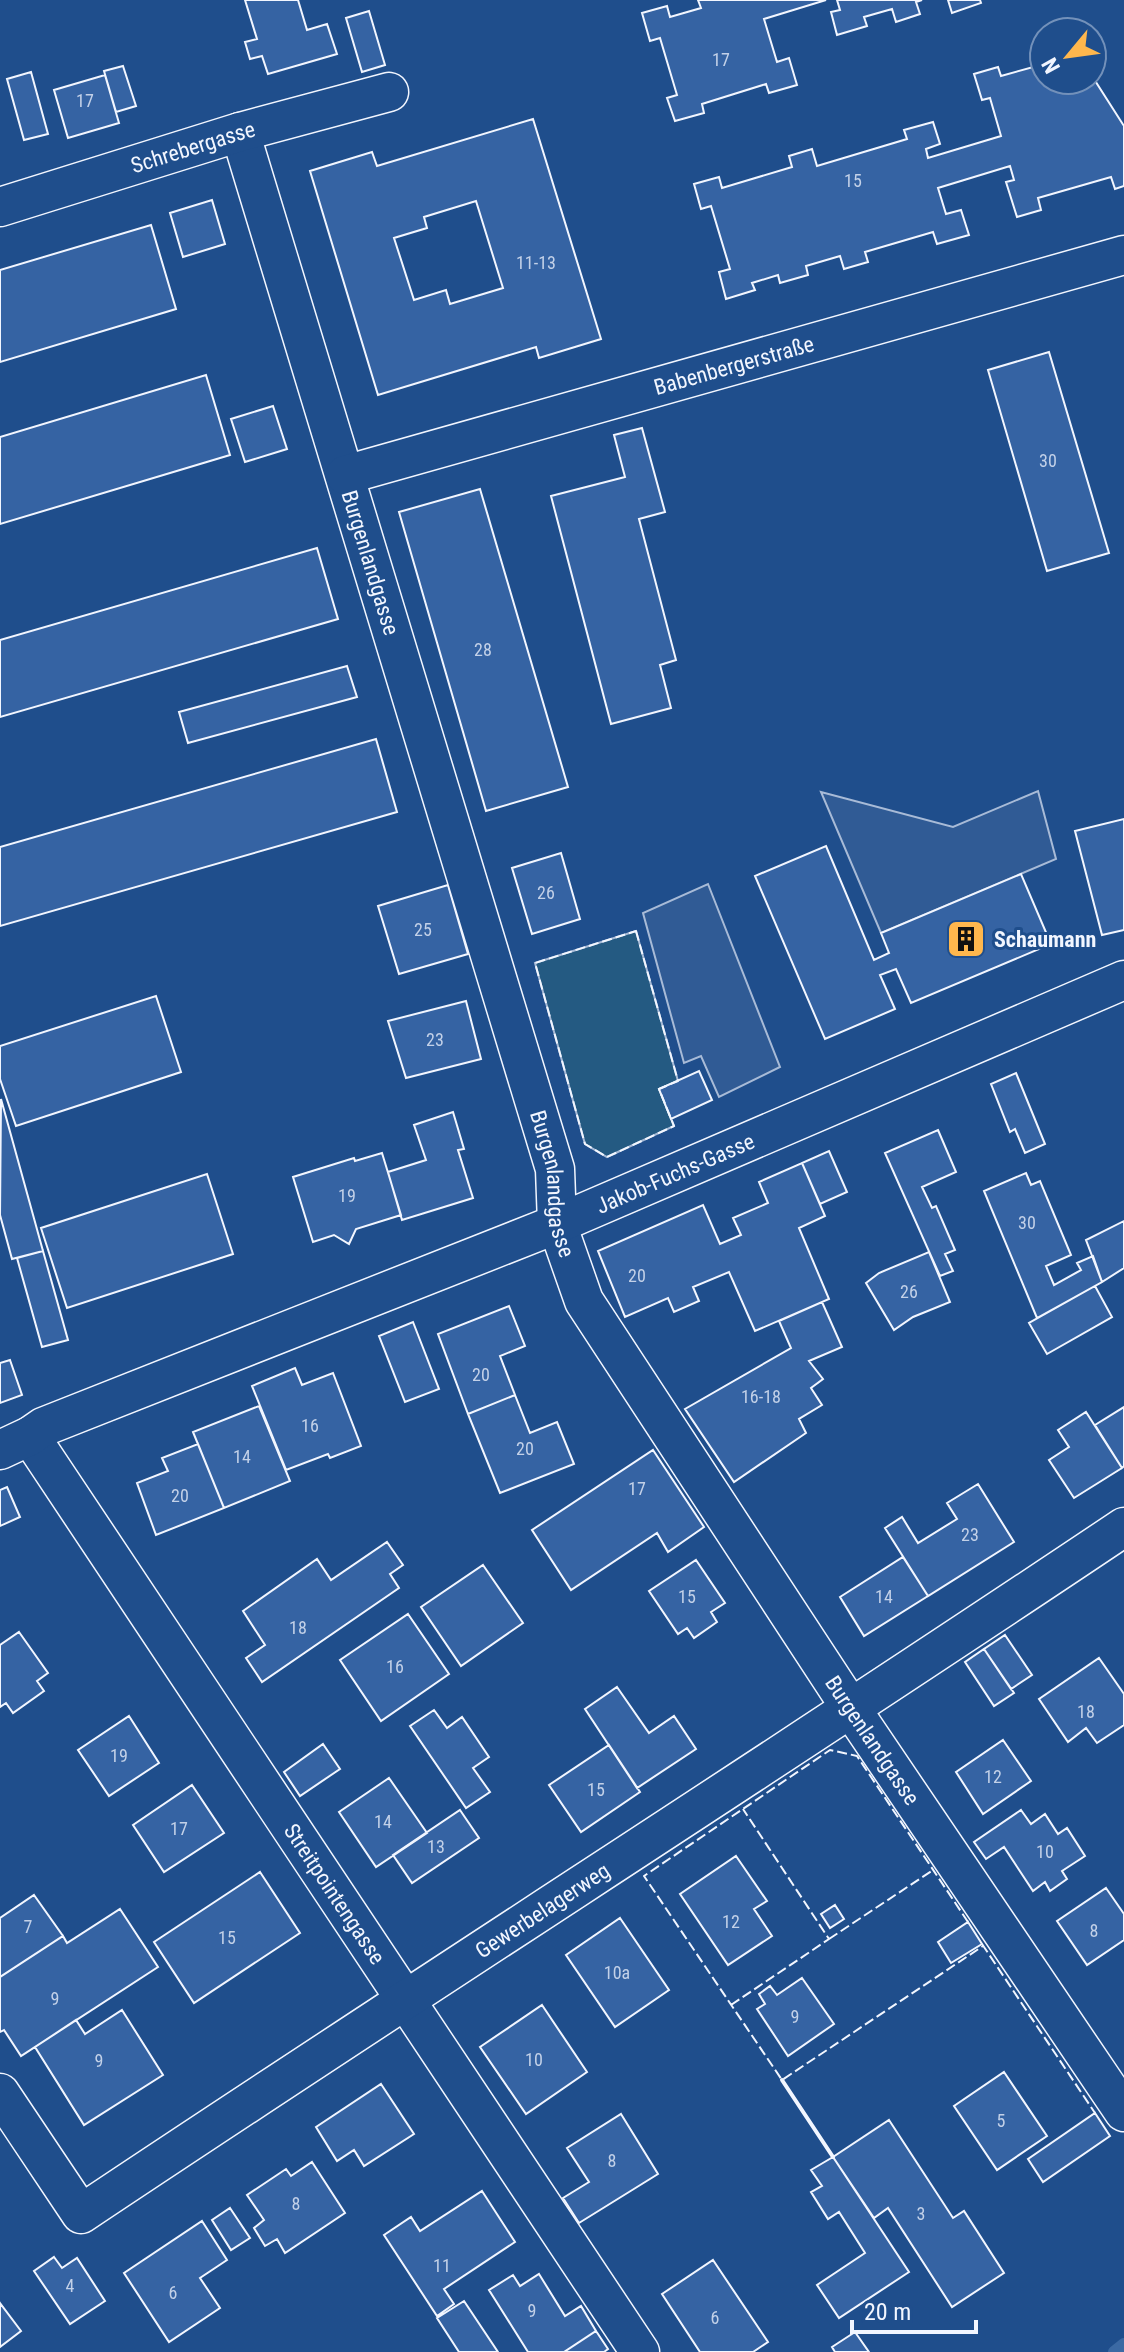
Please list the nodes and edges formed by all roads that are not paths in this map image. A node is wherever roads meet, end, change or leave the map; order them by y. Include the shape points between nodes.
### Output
1 (389, 92) dead end
2 (240, 132) junction
3 (0, 207) edge
4 (1124, 255) edge
5 (345, 475) junction
6 (1124, 980) edge
7 (557, 1224) junction
8 (15, 1443) edge
9 (1124, 1527) edge
10 (852, 1710) junction
11 (404, 1999) junction
12 (0, 2093) edge
13 (1124, 2112) edge
14 (640, 2352) edge

1 - 2 street, Schrebergasse
2 - 3 street, Schrebergasse
2 - 5 street, Burgenlandgasse
4 - 5 street, Babenbergerstraße
5 - 7 street, Burgenlandgasse via 555,1169
6 - 7 street, Jakob-Fuchs-Gasse
7 - 8 street, Jakob-Fuchs-Gasse
7 - 10 street, Burgenlandgasse via 584,1301
8 - 11 street, Streitpointengasse
9 - 10 street, Gewerbelagerweg
10 - 11 street, Gewerbelagerweg
10 - 13 street, Burgenlandgasse
11 - 12 street, Gewerbelagerweg via 81,2214
11 - 14 street, Streitpointengasse

